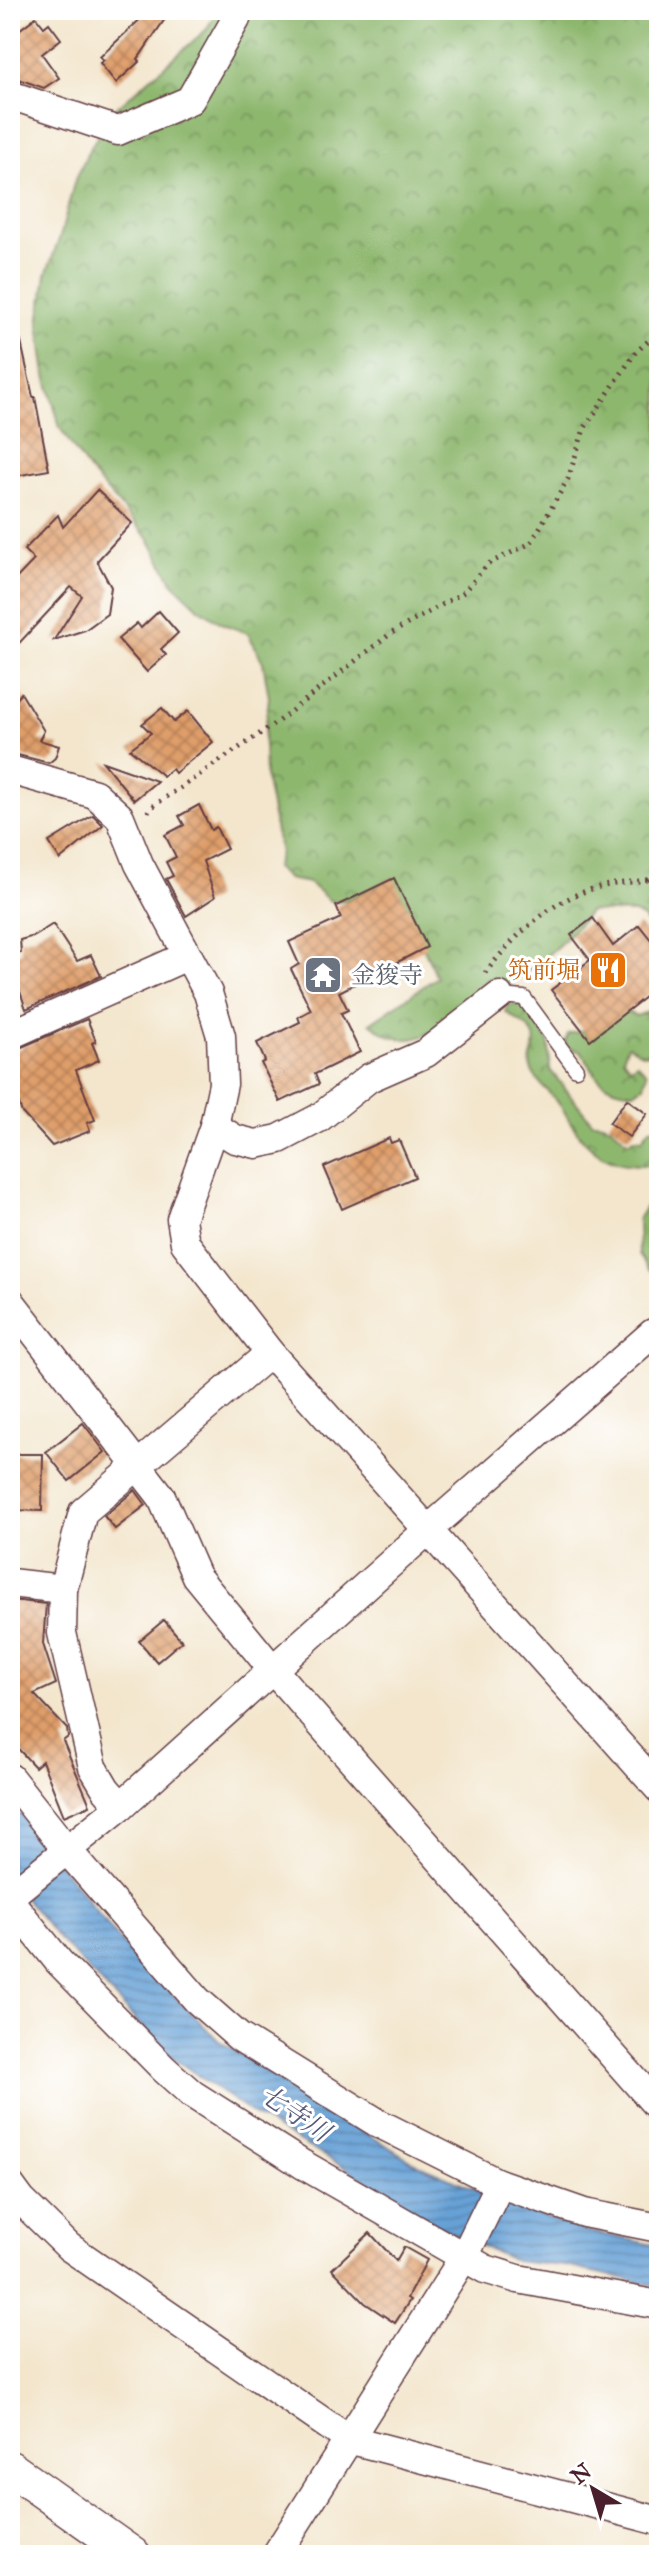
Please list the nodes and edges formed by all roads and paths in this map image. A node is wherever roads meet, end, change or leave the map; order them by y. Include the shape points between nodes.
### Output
1 (234, 10) edge
2 (10, 95) edge
3 (659, 331) edge
4 (10, 770) edge
5 (148, 820) dead end
6 (659, 872) edge
7 (647, 880) junction
8 (659, 890) edge
9 (187, 956) junction
10 (490, 1002) junction
11 (10, 1035) edge
12 (576, 1069) dead end
13 (214, 1126) junction
14 (10, 1301) edge
15 (659, 1331) edge
16 (270, 1353) junction
17 (139, 1465) junction
18 (428, 1530) junction
19 (10, 1583) edge
20 (63, 1589) junction
21 (273, 1670) junction
22 (10, 1778) edge
23 (659, 1789) edge
24 (121, 1806) junction
25 (67, 1850) junction
26 (10, 1898) edge
27 (659, 2108) edge
28 (10, 2185) edge
29 (496, 2190) junction
30 (659, 2228) edge
31 (467, 2250) junction
32 (659, 2305) edge
33 (348, 2439) junction
34 (10, 2468) edge
35 (659, 2521) edge
36 (133, 2555) edge
37 (276, 2555) edge

1 - 2 street via 236,19 190,100 118,131
3 - 5 path via 635,353 584,429 568,479 531,543 488,564 464,592 390,634 277,722 149,809
4 - 9 street via 95,794 120,817
6 - 7 path
7 - 8 path
7 - 10 path via 602,886 555,904 510,942 485,973
9 - 11 street
9 - 13 street via 208,993 221,1036 223,1084
10 - 12 lane via 524,998
10 - 13 street via 426,1053 369,1078 319,1118 279,1139 256,1144
13 - 16 street via 181,1219 185,1243
14 - 17 street
15 - 18 street
16 - 17 street
16 - 18 street
17 - 20 street via 83,1512
17 - 21 street via 161,1496 196,1576
18 - 21 street
18 - 23 street
19 - 20 street
20 - 24 street via 62,1633 93,1767
21 - 24 street
21 - 27 street
22 - 25 street
24 - 25 street
25 - 26 street
25 - 29 street via 197,2000 239,2037
26 - 31 street via 70,1973 192,2094 302,2164
28 - 33 street via 69,2247
29 - 30 street
29 - 31 street
31 - 32 street via 485,2269 518,2279
31 - 33 street
33 - 35 street
33 - 37 street
34 - 36 street

